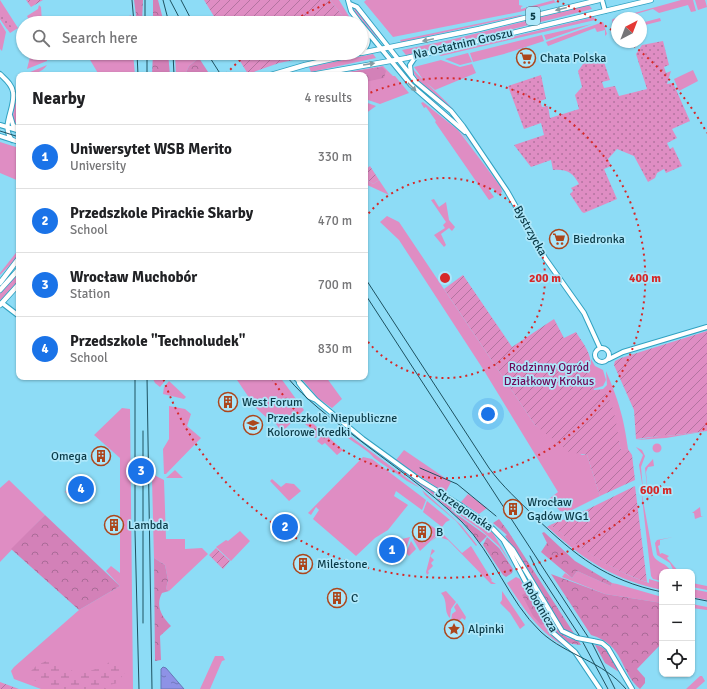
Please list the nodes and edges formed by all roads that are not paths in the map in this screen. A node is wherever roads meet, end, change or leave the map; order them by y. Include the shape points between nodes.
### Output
1 (599, 0) edge
2 (602, 0) edge
3 (651, 0) edge
4 (349, 2) edge
5 (605, 11) junction
6 (355, 16) edge
7 (364, 16) edge
8 (368, 21) edge
9 (368, 33) edge
10 (389, 48) junction
11 (382, 49) junction
12 (368, 52) edge
13 (417, 56) junction
14 (398, 59) junction
15 (328, 60) edge
16 (391, 60) junction
17 (281, 72) edge
18 (327, 72) edge
19 (0, 74) edge
20 (411, 75) junction
21 (443, 104) junction
22 (438, 109) junction
23 (10, 113) junction
24 (0, 125) edge
25 (6, 127) junction
26 (16, 128) edge
27 (16, 130) edge
28 (0, 136) edge
29 (469, 136) junction
30 (12, 140) junction
31 (16, 141) edge
32 (16, 262) edge
33 (16, 272) edge
34 (0, 283) edge
35 (16, 287) edge
36 (0, 290) edge
37 (1, 304) edge
38 (16, 314) edge
39 (707, 327) edge
40 (600, 348) junction
41 (608, 351) junction
42 (623, 352) junction
43 (608, 359) junction
44 (299, 380) edge
45 (503, 538) junction
46 (600, 689) edge
47 (632, 689) edge

1 -> 10 main road, Na Ostatnim Groszu / 5
2 - 5 street
3 - 5 main road, Na Ostatnim Groszu / 5
4 - 6 street, Bystrzycka
4 - 7 street, Bystrzycka
5 - 13 main road, Na Ostatnim Groszu / 5
8 - 10 street, Bystrzycka
9 - 11 street, Bystrzycka
10 - 11 main road, 5
10 - 14 street, Bystrzycka
11 - 12 main road, 5
11 - 16 street, Bystrzycka
13 - 14 main road, Na Ostatnim Groszu / 5
13 - 20 street via 410,65
14 - 16 main road, Na Ostatnim Groszu / 5
14 - 20 street, Bystrzycka
15 - 17 main road, 5
18 -> 16 main road, 5
16 -> 22 street, Bystrzycka via 411,85
19 - 23 street via 13,91
20 - 21 street, Bystrzycka
21 - 22 street via 443,109
21 - 29 street, Bystrzycka
22 - 29 street, Bystrzycka
23 - 25 street
23 - 26 street via 12,125
24 - 25 street
25 - 27 street
25 - 30 street
28 - 30 street
29 - 40 street, Bystrzycka via 510,195 545,258 584,313
30 - 31 street
32 - 34 main road
33 - 36 main road
35 - 37 main road
37 - 38 street
39 - 42 street
40 - 41 street
40 - 43 street via 595,353 596,359 602,362
41 - 42 street
41 - 43 street
42 - 43 street
44 - 45 street, Strzegomska via 316,400 369,444 420,481 484,521
45 - 46 street, Robotnicza via 552,632 575,652
45 - 47 street, Strzegomska, bridge via 513,550 559,628 567,635 601,643 608,648

